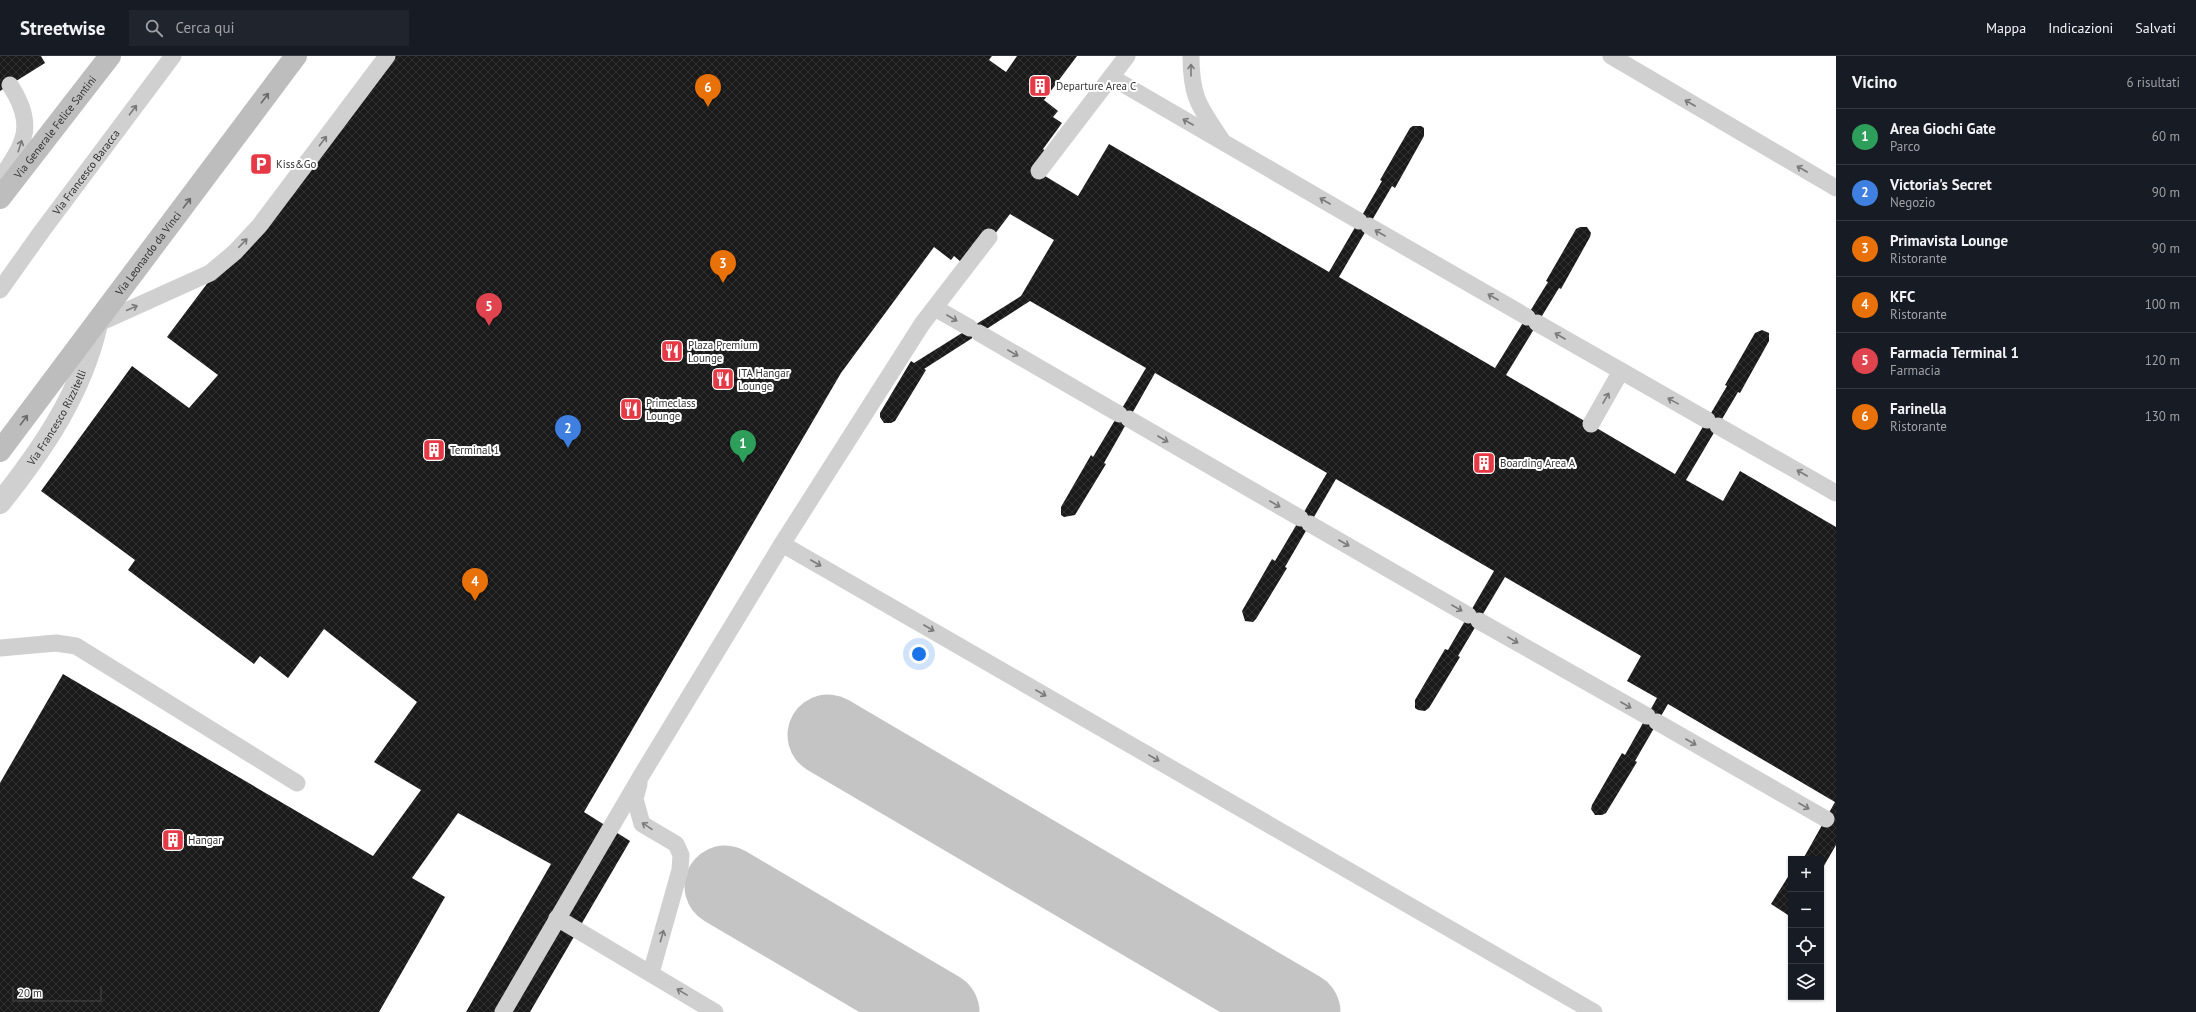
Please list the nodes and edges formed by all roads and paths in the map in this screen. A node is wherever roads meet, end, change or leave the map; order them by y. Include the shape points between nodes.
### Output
1 (110, 56) edge
2 (173, 56) edge
3 (296, 56) edge
4 (387, 56) edge
5 (1127, 56) edge
6 (1191, 56) edge
7 (1611, 56) edge
8 (1111, 77) junction
9 (10, 85) dead end
10 (1223, 143) junction
11 (1039, 171) dead end
12 (0, 179) edge
13 (1836, 188) edge
14 (0, 198) edge
15 (989, 237) dead end
16 (0, 293) edge
17 (935, 308) junction
18 (97, 324) junction
19 (1621, 372) junction
20 (1591, 424) dead end
21 (0, 451) edge
22 (1836, 493) edge
23 (0, 503) edge
24 (782, 544) junction
25 (0, 648) edge
26 (641, 776) junction
27 (297, 783) dead end
28 (1826, 818) dead end
29 (557, 918) junction
30 (651, 974) junction
31 (503, 1012) edge
32 (715, 1012) edge
33 (1594, 1012) edge

1 - 14 main road, Via Generale Felice Santini
16 -> 2 lane, Via Francesco Baracca via 42,231
18 -> 3 main road, Via Leonardo da Vinci
18 -> 4 lane via 210,272 235,252 260,225
5 - 8 lane
10 -> 6 lane via 1197,103 1191,79
13 -> 7 lane
10 -> 8 lane
8 - 11 lane
12 -> 9 lane via 20,150 24,131 24,114 20,100
19 -> 10 lane
15 - 17 lane
17 - 24 lane
17 -> 28 lane
21 -> 18 main road, Via Leonardo da Vinci
18 - 23 street, Via Francesco Rizzitelli via 83,371 62,415
20 -> 19 lane
22 -> 19 lane
24 - 26 lane
24 -> 33 lane
25 - 27 lane via 56,643 76,646
26 - 29 lane
30 -> 26 lane via 680,870 681,855 676,844 642,824 635,799
29 - 30 lane
29 - 31 lane
32 -> 30 lane

